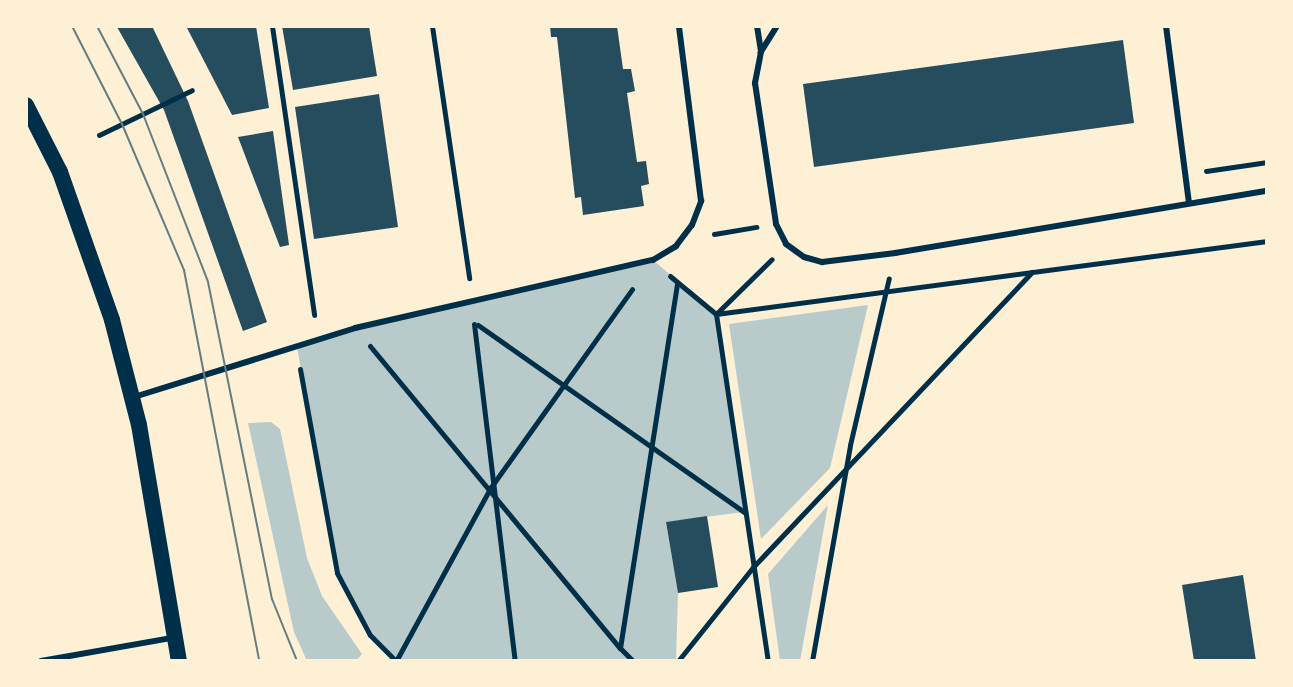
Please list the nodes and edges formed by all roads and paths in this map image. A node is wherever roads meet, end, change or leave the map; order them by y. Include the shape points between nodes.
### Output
1 (272, 26) edge
2 (432, 26) edge
3 (679, 26) edge
4 (757, 26) edge
5 (777, 26) edge
6 (1166, 26) edge
7 (761, 52) junction
8 (192, 90) dead end
9 (26, 105) edge
10 (99, 135) dead end
11 (1267, 162) edge
12 (1185, 174) junction
13 (1267, 191) edge
14 (1189, 203) junction
15 (776, 224) junction
16 (681, 239) junction
17 (1267, 241) edge
18 (786, 244) junction
19 (895, 253) junction
20 (653, 260) junction
21 (1033, 271) junction
22 (886, 291) junction
23 (472, 300) junction
24 (316, 314) junction
25 (716, 314) junction
26 (474, 322) junction
27 (355, 328) junction
28 (297, 347) junction
29 (563, 384) junction
30 (132, 398) junction
31 (652, 446) junction
32 (846, 469) junction
33 (491, 487) junction
34 (744, 512) junction
35 (753, 567) junction
36 (176, 638) junction
37 (620, 648) junction
38 (41, 661) edge
39 (179, 661) edge
40 (396, 661) edge
41 (515, 661) edge
42 (633, 661) edge
43 (678, 661) edge
44 (768, 661) edge
45 (812, 661) edge

1 - 24 path
2 - 23 path
3 - 16 lane via 701,187 692,225
4 - 7 lane
5 - 7 lane
6 - 12 lane
7 - 15 lane via 755,83
8 - 10 path
9 - 30 main road via 60,172 98,274
11 - 12 path
12 - 14 lane
13 - 14 lane
14 - 19 lane
15 - 16 path
15 - 18 lane
16 - 20 lane
17 - 21 path
18 - 19 lane via 822,262
18 - 25 path
19 - 22 path
20 - 23 lane
20 - 29 path
21 - 22 path
21 - 32 path
22 - 25 path
22 - 32 path
23 - 26 path
23 - 27 lane
24 - 27 path
24 - 28 path via 292,323
25 - 31 path via 678,283
25 - 34 path
26 - 29 path
26 - 33 path
27 - 28 lane
27 - 33 path
28 - 30 lane
28 - 40 path via 337,573 357,615
29 - 31 path
29 - 33 path
30 - 36 main road
31 - 34 path
31 - 37 path
32 - 35 path
32 - 45 path
33 - 37 path
33 - 40 path
33 - 41 path
34 - 35 path
35 - 43 path
35 - 44 path
36 - 38 lane
36 - 39 main road
37 - 42 path

